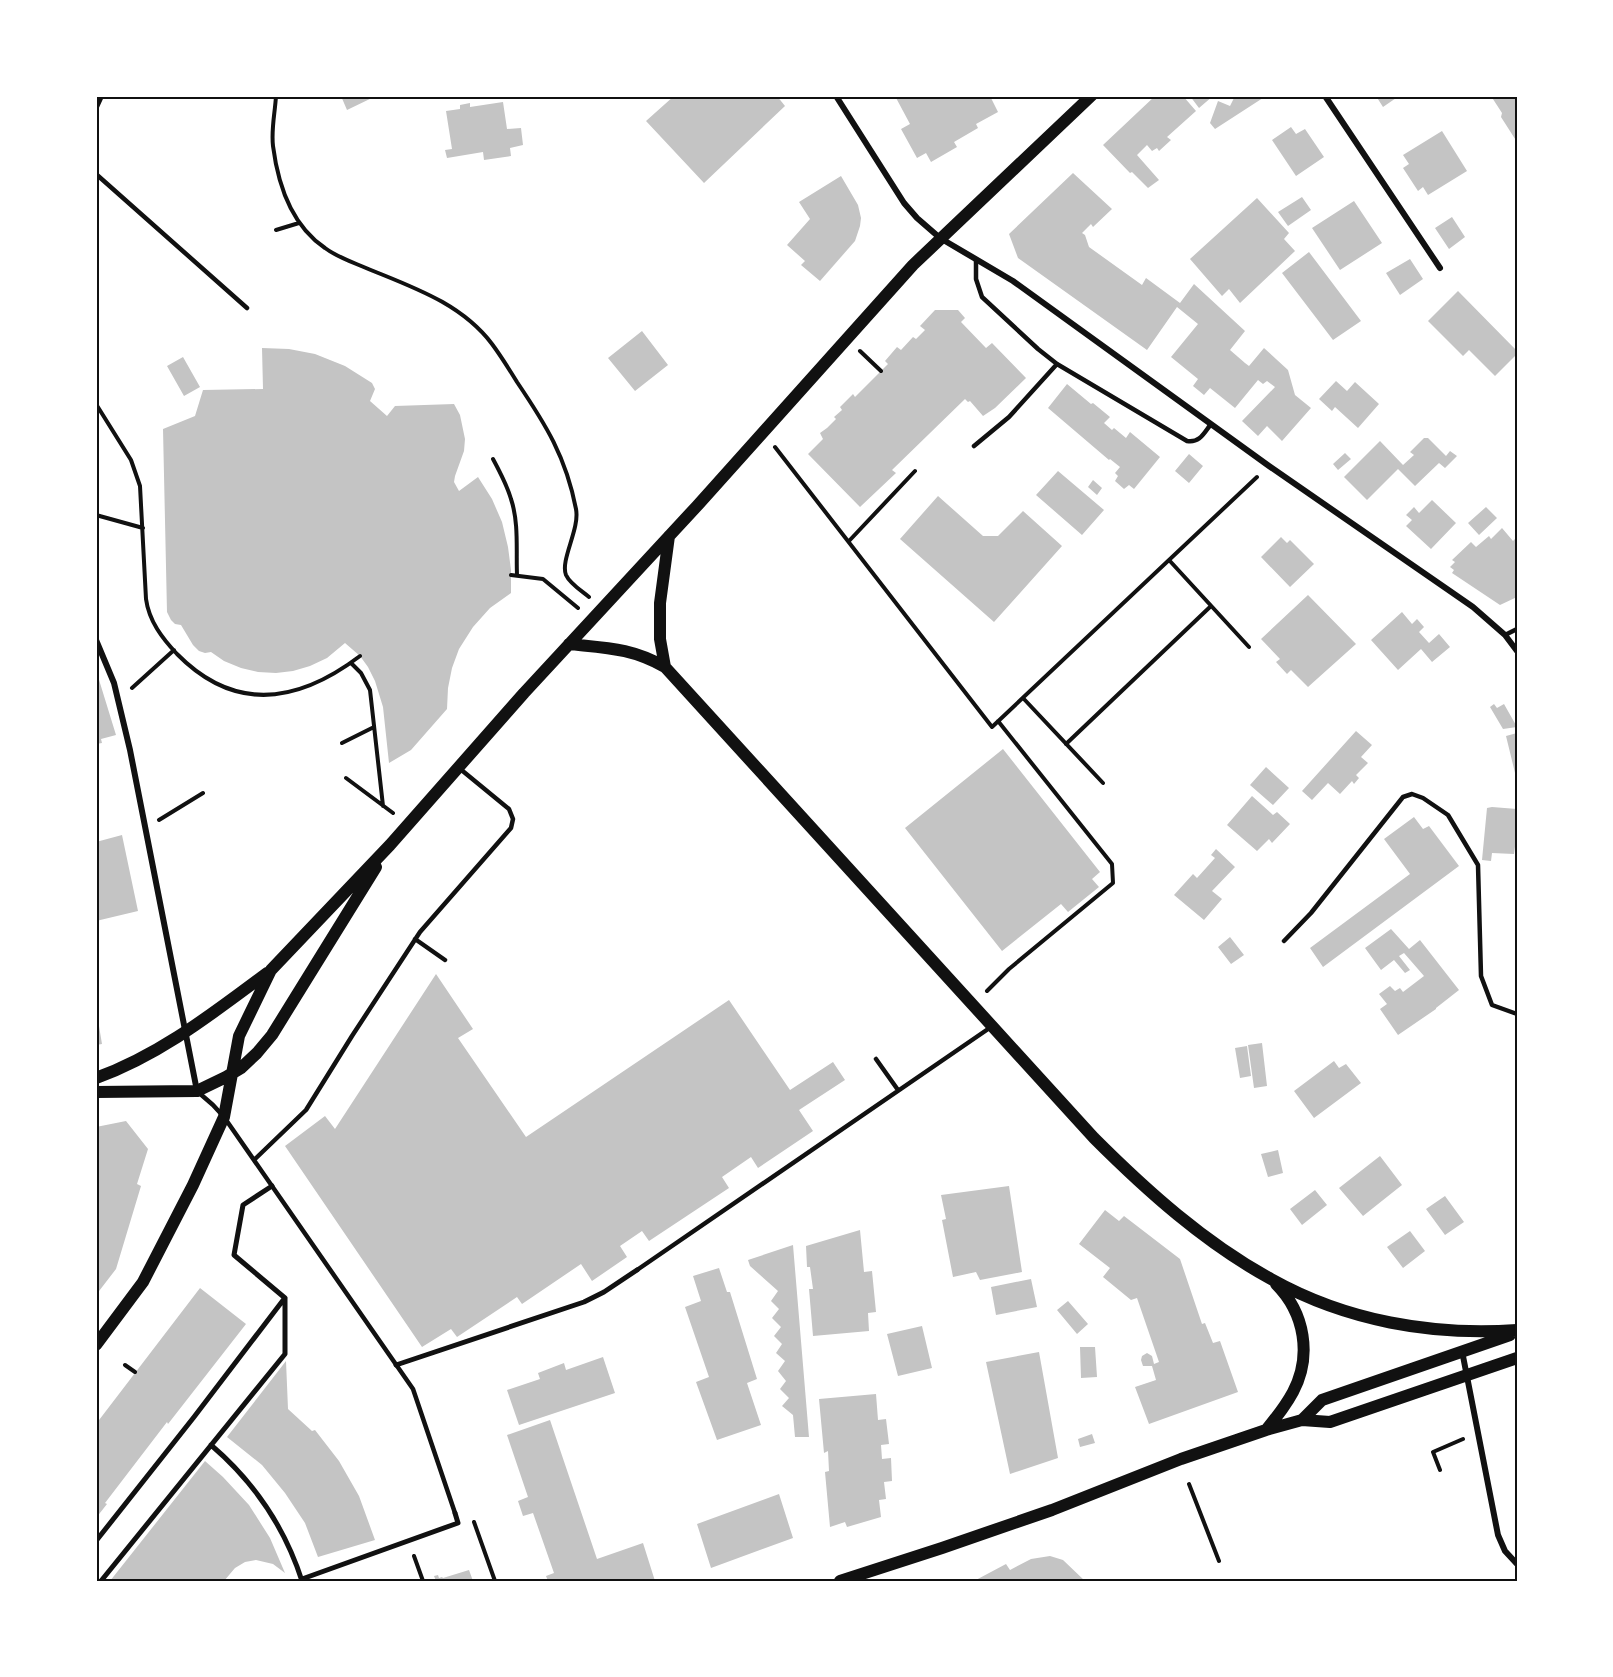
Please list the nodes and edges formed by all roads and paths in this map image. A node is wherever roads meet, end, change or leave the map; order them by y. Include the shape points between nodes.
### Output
1 (100, 96) edge
2 (276, 96) edge
3 (836, 96) edge
4 (1091, 96) edge
5 (1325, 96) edge
6 (96, 107) edge
7 (96, 174) edge
8 (299, 223) junction
9 (276, 230) dead end
10 (940, 238) junction
11 (976, 259) junction
12 (1440, 268) dead end
13 (247, 308) dead end
14 (847, 338) junction
15 (1057, 363) junction
16 (881, 371) dead end
17 (96, 404) edge
18 (1211, 424) junction
19 (974, 446) dead end
20 (494, 459) dead end
21 (784, 459) dead end
22 (1269, 466) junction
23 (915, 471) dead end
24 (96, 515) edge
25 (143, 528) junction
26 (669, 536) junction
27 (849, 541) junction
28 (1169, 560) junction
29 (511, 575) dead end
30 (517, 576) junction
31 (1211, 606) junction
32 (603, 608) junction
33 (592, 619) junction
34 (1517, 629) edge
35 (1505, 634) junction
36 (96, 640) edge
37 (569, 644) junction
38 (1249, 647) dead end
39 (174, 650) junction
40 (1517, 651) edge
41 (360, 656) dead end
42 (351, 663) junction
43 (666, 667) junction
44 (1023, 698) junction
45 (118, 699) junction
46 (998, 721) junction
47 (374, 727) junction
48 (342, 743) dead end
49 (1066, 744) junction
50 (458, 767) junction
51 (346, 778) dead end
52 (1103, 783) dead end
53 (203, 793) dead end
54 (376, 800) dead end
55 (383, 806) dead end
56 (146, 828) junction
57 (390, 845) junction
58 (416, 939) junction
59 (1284, 941) dead end
60 (445, 960) dead end
61 (271, 970) junction
62 (990, 989) dead end
63 (1517, 1014) edge
64 (991, 1027) junction
65 (186, 1033) junction
66 (876, 1059) dead end
67 (233, 1073) junction
68 (96, 1078) edge
69 (898, 1090) junction
70 (197, 1091) junction
71 (96, 1092) edge
72 (224, 1117) junction
73 (254, 1160) junction
74 (272, 1186) junction
75 (637, 1270) joint
76 (1271, 1280) junction
77 (285, 1298) junction
78 (1517, 1331) edge
79 (96, 1345) edge
80 (1462, 1352) junction
81 (1517, 1358) edge
82 (125, 1365) dead end
83 (396, 1365) junction
84 (135, 1372) dead end
85 (1466, 1375) junction
86 (1302, 1420) junction
87 (1266, 1430) junction
88 (1461, 1439) dead end
89 (211, 1445) junction
90 (1440, 1470) dead end
91 (1189, 1484) dead end
92 (455, 1513) joint
93 (458, 1523) junction
94 (96, 1541) edge
95 (408, 1541) junction
96 (1219, 1561) dead end
97 (1517, 1564) edge
98 (302, 1580) edge
99 (101, 1581) edge
100 (423, 1581) edge
101 (495, 1581) edge
102 (840, 1581) edge

1 - 6 street
2 - 8 path via 275,160 288,204
3 - 10 street via 904,204
4 - 10 main road
5 - 12 street
7 - 13 lane
8 - 9 path
8 - 32 path via 316,242 335,254 449,304 492,344 548,429 567,474 577,519 566,574
10 - 11 street
10 - 14 main road
11 - 15 lane via 976,279 982,297
11 - 18 street via 1013,281
14 - 16 path
14 - 26 main road
15 - 18 lane via 1187,441 1201,438
15 - 19 lane via 1009,417
17 - 25 path via 131,460 142,494
18 - 22 street
20 - 30 path via 515,515
21 - 27 path
22 - 28 path
22 - 35 street via 1473,607
23 - 27 path
24 - 25 path
25 - 39 path via 147,608 154,625
26 - 32 main road
26 - 43 main road via 660,603 660,639
27 - 46 path via 992,727
28 - 31 path
28 - 44 path
29 - 30 path
30 - 33 path via 543,579
31 - 38 path
31 - 49 path
32 - 33 main road
33 - 37 main road
34 - 35 lane
35 - 40 street
36 - 45 street
37 - 43 main road via 625,650
37 - 50 main road
39 - 42 path via 190,667 218,684 256,694 295,691
39 - 45 path
41 - 42 path
42 - 47 path via 368,685
43 - 64 main road
44 - 46 path
44 - 49 path
45 - 56 street
46 - 62 path via 1112,864 1113,883
47 - 48 path
47 - 55 path
49 - 52 path
50 - 57 main road
50 - 58 lane via 509,809 513,823
51 - 54 path
53 - 56 path
56 - 65 street
57 - 61 main road
57 - 67 main road via 272,1035
58 - 60 lane
58 - 73 lane via 306,1110
59 - 63 lane via 1403,797 1413,794 1448,815 1478,865 1481,976 1492,1005
61 - 65 main road
61 - 67 main road via 239,1036
64 - 69 lane
64 - 76 main road via 1141,1183 1209,1239
65 - 68 main road
65 - 70 street
66 - 69 lane
67 - 70 main road
67 - 72 main road
69 - 75 lane
70 - 71 main road
70 - 72 lane
72 - 73 lane
72 - 79 main road via 143,1282
73 - 74 lane
74 - 77 street via 243,1205 234,1255
74 - 83 lane
75 - 83 street via 584,1302
76 - 78 main road via 1341,1310 1415,1328
76 - 87 main road via 1287,1296 1298,1316 1304,1346 1300,1377
77 - 89 street via 285,1354
77 - 94 street
78 - 80 main road
80 - 85 street
80 - 86 main road via 1322,1400
81 - 85 main road
82 - 84 path
83 - 92 lane via 413,1389
85 - 86 main road via 1330,1422
85 - 97 street via 1498,1534 1505,1551
86 - 87 main road
87 - 102 main road via 1052,1510
88 - 90 path via 1433,1452
89 - 98 street via 266,1506 287,1542
89 - 99 street
91 - 96 path
92 - 93 street
93 - 95 street
93 - 101 path via 473,1518
95 - 98 street
95 - 100 path

